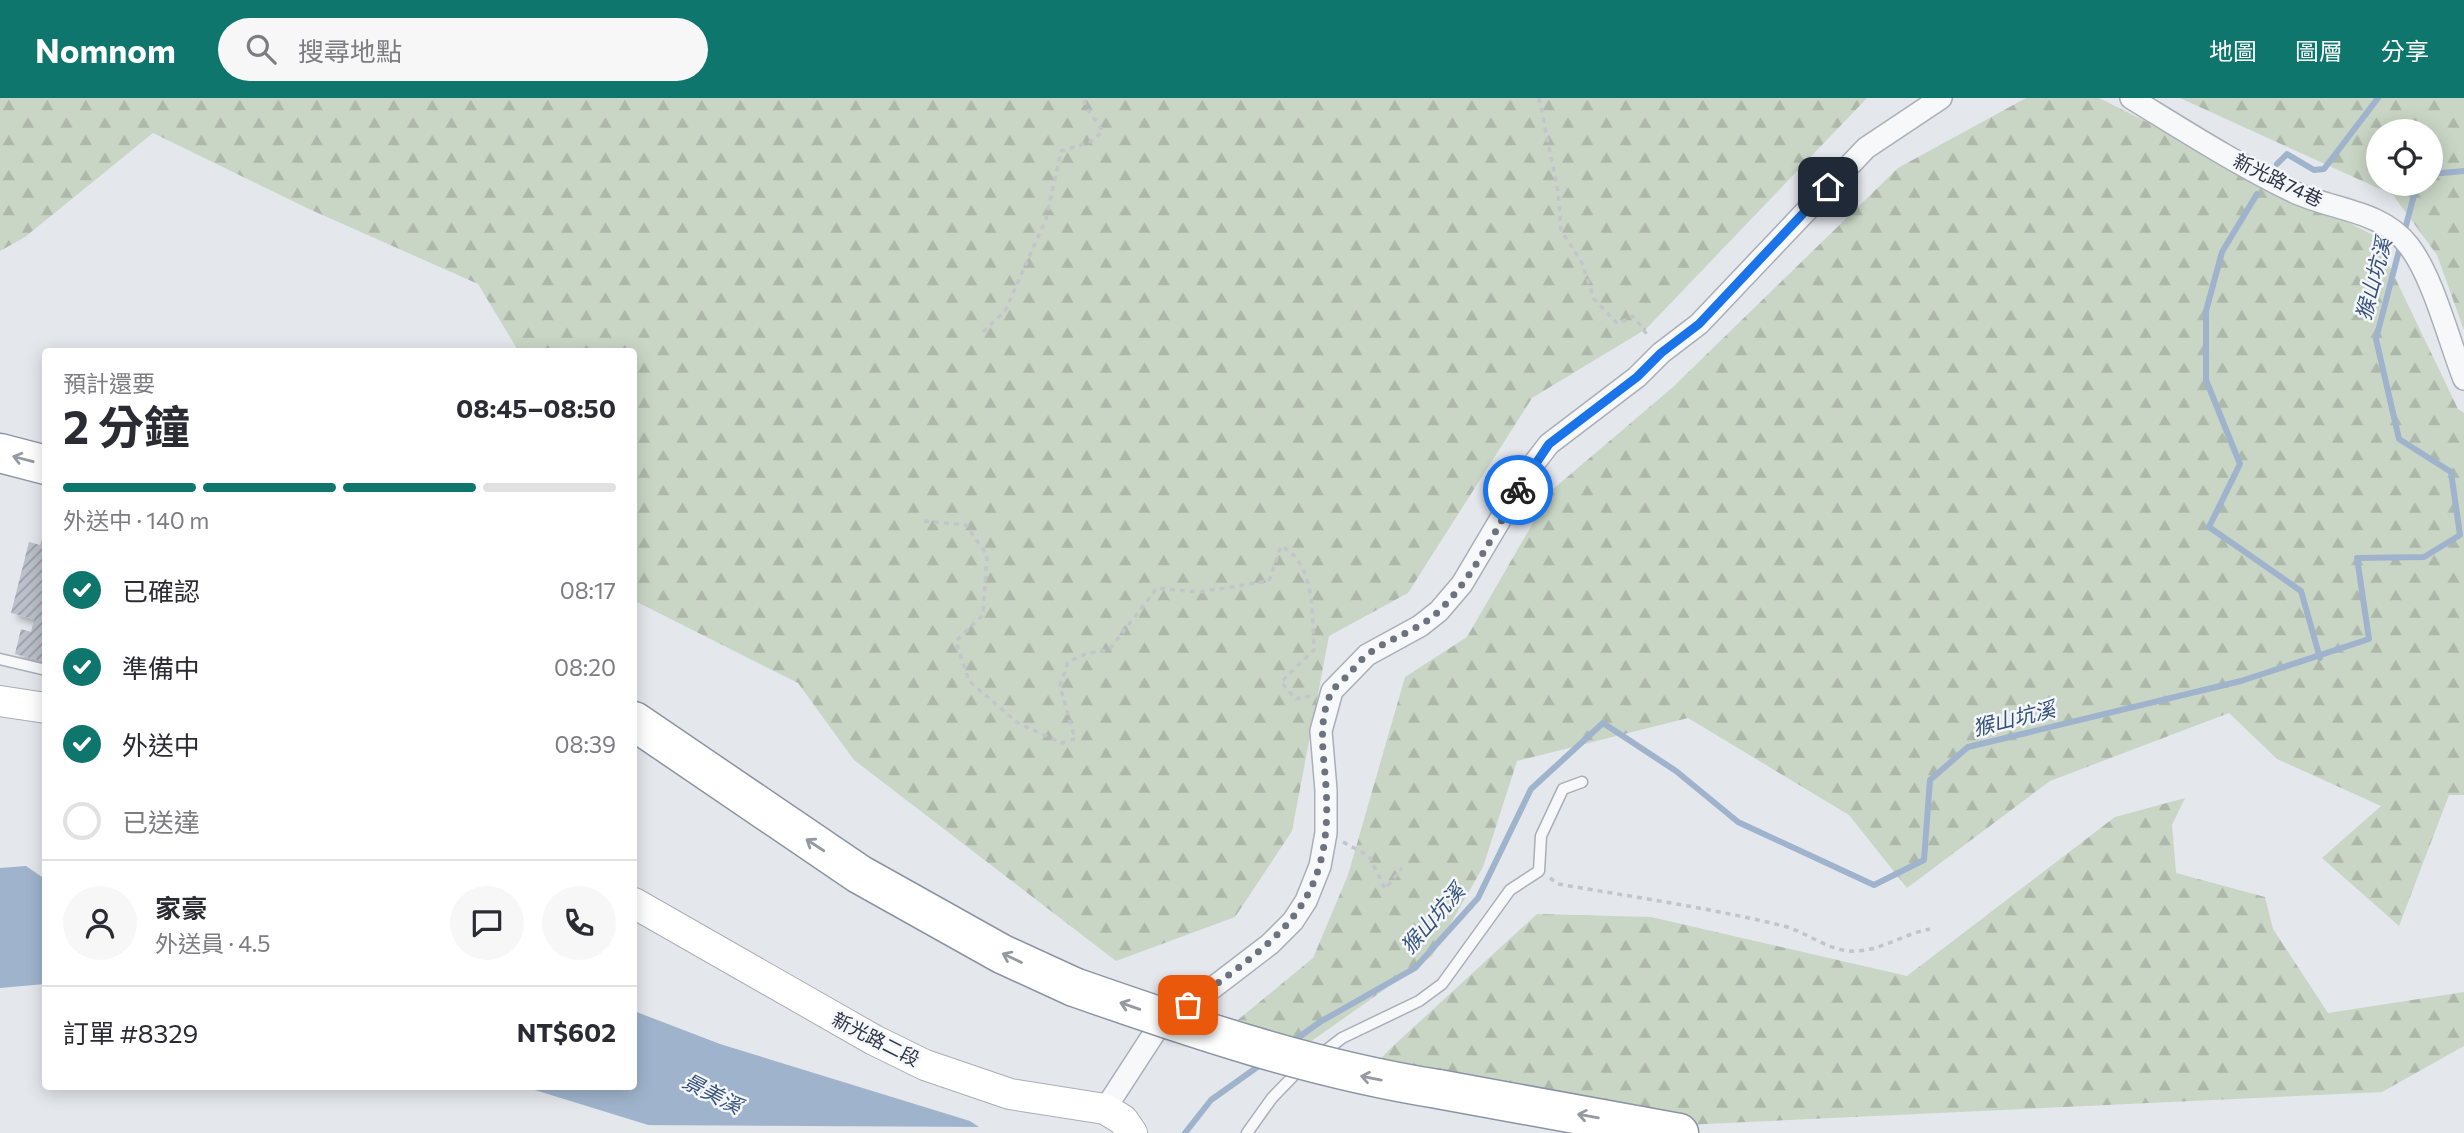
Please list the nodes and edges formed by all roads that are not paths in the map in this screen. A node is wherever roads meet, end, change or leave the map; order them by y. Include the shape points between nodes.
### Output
1 (1941, 98) edge
2 (2132, 98) edge
3 (2464, 379) edge
4 (0, 453) edge
5 (42, 464) edge
6 (0, 659) edge
7 (42, 669) edge
8 (0, 701) edge
9 (42, 707) edge
10 (637, 723) edge
11 (1582, 782) dead end
12 (637, 905) edge
13 (1120, 1121) edge
14 (1247, 1133) edge
15 (1679, 1133) edge

1 - 13 street via 1866,148 1699,324 1549,444 1462,584 1439,611 1367,654 1332,691 1321,731 1326,833 1320,866 1306,901 1270,944 1155,1032
2 - 3 street, 新光路74巷 via 2295,192 2378,220 2393,230 2409,246 2424,273
5 -> 4 highway
6 - 7 lane
8 - 9 street
15 -> 10 highway, bridge via 1331,1070 1074,986 1002,954 859,874
11 - 14 lane via 1563,789 1541,836 1539,872 1510,890 1442,984 1419,1001 1342,1038 1294,1074
12 - 13 street, 新光路二段 via 925,1065 1010,1094

